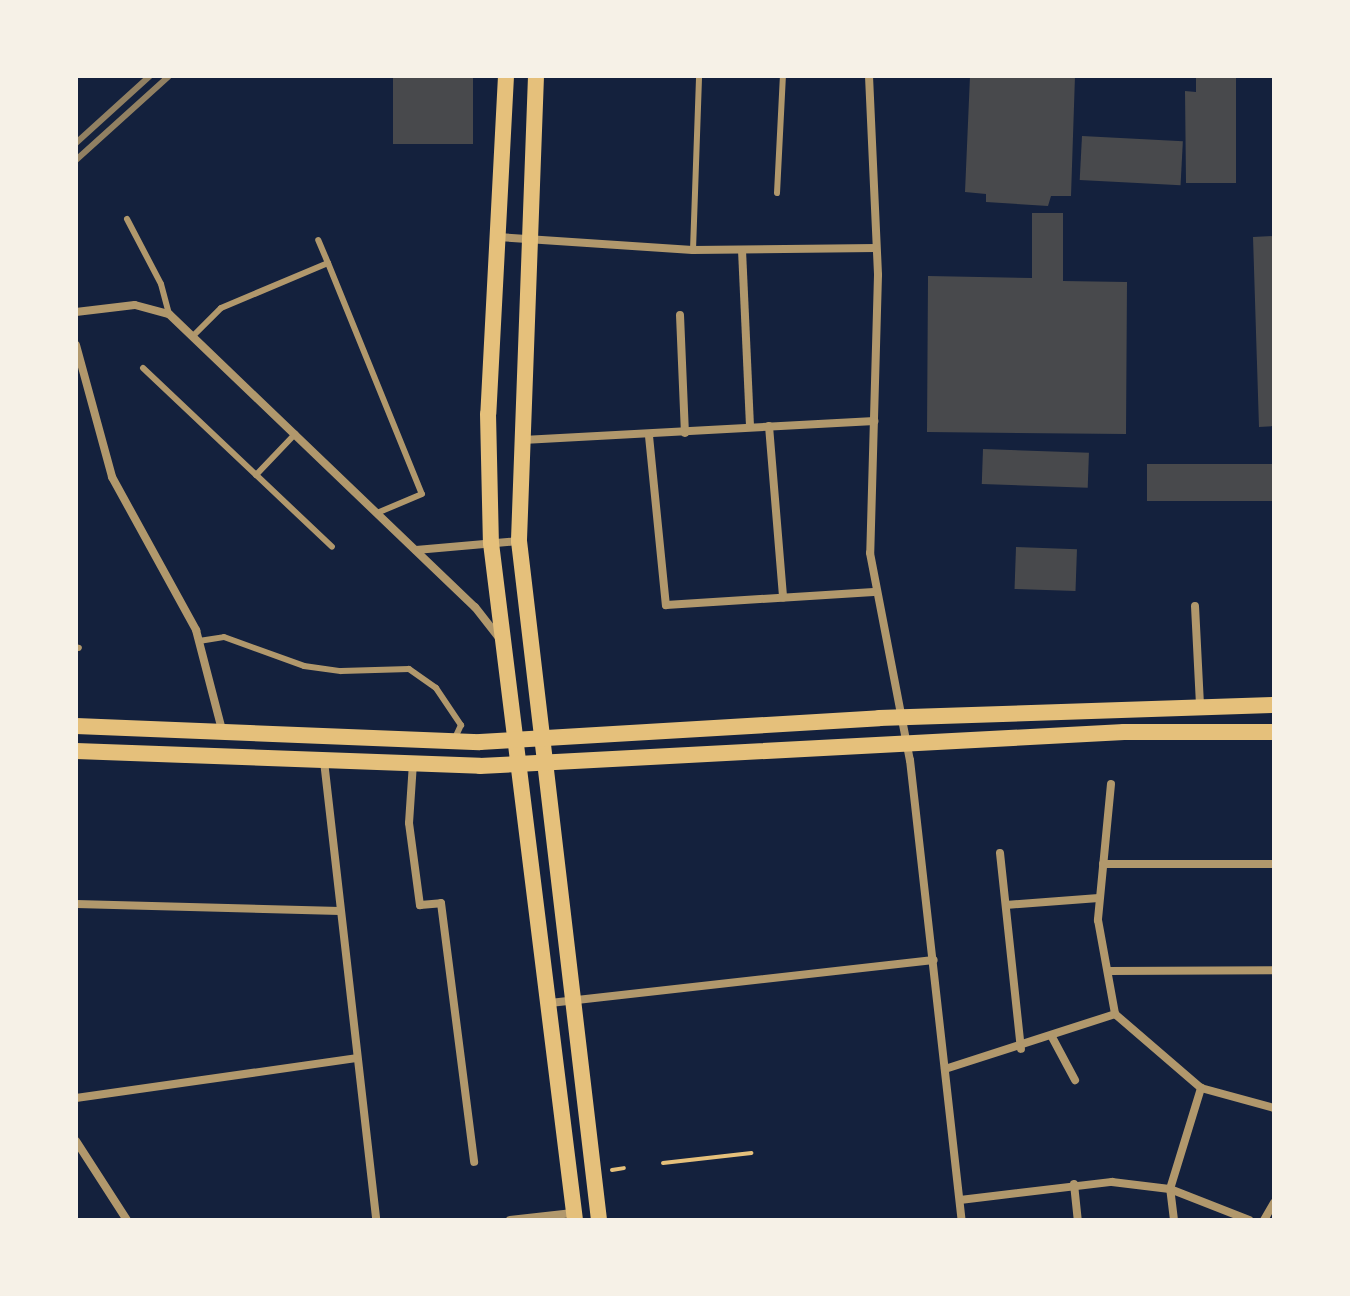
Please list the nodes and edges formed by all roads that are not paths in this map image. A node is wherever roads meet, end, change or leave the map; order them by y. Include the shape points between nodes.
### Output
1 (506, 76) edge
2 (536, 76) edge
3 (699, 76) edge
4 (783, 76) edge
5 (869, 76) edge
6 (777, 193) dead end
7 (127, 219) dead end
8 (497, 237) junction
9 (318, 240) dead end
10 (528, 240) junction
11 (876, 248) junction
12 (693, 250) junction
13 (742, 250) junction
14 (328, 263) junction
15 (76, 312) edge
16 (169, 314) junction
17 (680, 315) dead end
18 (194, 335) junction
19 (76, 345) edge
20 (143, 368) dead end
21 (874, 421) junction
22 (750, 425) junction
23 (769, 426) junction
24 (685, 433) junction
25 (295, 434) junction
26 (649, 436) junction
27 (522, 440) junction
28 (256, 475) junction
29 (377, 513) junction
30 (519, 541) junction
31 (491, 543) junction
32 (332, 547) dead end
33 (416, 550) junction
34 (874, 592) junction
35 (783, 597) junction
36 (1195, 606) dead end
37 (499, 639) junction
38 (199, 641) junction
39 (1200, 705) junction
40 (1274, 705) edge
41 (900, 718) junction
42 (76, 726) edge
43 (222, 730) junction
44 (1274, 732) edge
45 (540, 737) junction
46 (514, 739) junction
47 (454, 740) junction
48 (907, 745) junction
49 (76, 751) edge
50 (544, 760) junction
51 (324, 761) junction
52 (518, 762) junction
53 (413, 763) junction
54 (1111, 784) dead end
55 (1000, 853) dead end
56 (1103, 864) junction
57 (1274, 864) edge
58 (1099, 898) junction
59 (76, 904) edge
60 (1006, 905) junction
61 (340, 911) junction
62 (934, 960) junction
63 (1274, 970) edge
64 (1108, 971) junction
65 (574, 1001) junction
66 (550, 1003) junction
67 (1115, 1014) junction
68 (1052, 1037) junction
69 (1021, 1049) junction
70 (356, 1058) junction
71 (945, 1069) junction
72 (1075, 1080) dead end
73 (1201, 1088) junction
74 (76, 1098) edge
75 (1274, 1108) edge
76 (76, 1141) edge
77 (474, 1162) dead end
78 (1074, 1184) junction
79 (1170, 1189) junction
80 (960, 1200) junction
81 (1274, 1203) edge
82 (575, 1216) edge
83 (127, 1220) edge
84 (376, 1220) edge
85 (510, 1220) edge
86 (599, 1220) edge
87 (962, 1220) edge
88 (1078, 1220) edge
89 (1174, 1220) edge
90 (1249, 1220) edge
91 (1264, 1220) edge

1 - 8 main road
2 - 10 main road
3 - 12 lane
4 - 6 lane
5 - 11 street
7 - 16 lane via 161,284
8 - 10 street
8 - 31 main road via 488,414
9 - 14 lane
10 - 12 street
10 - 27 main road
11 - 13 street
11 - 21 street
12 - 13 street
13 - 22 street
14 - 18 lane via 221,308
14 - 29 lane via 422,494
15 - 16 street via 135,305
16 - 18 street
17 - 24 street
18 - 25 street
19 - 38 street via 112,477 179,592
20 - 28 lane
21 - 23 street
21 - 34 street via 868,529
22 - 23 street
22 - 24 street
23 - 35 street
24 - 26 street
25 - 28 lane
25 - 29 street
26 - 27 street
26 - 35 street via 666,605
27 - 30 main road
28 - 32 lane
29 - 33 street
30 - 31 street
30 - 45 main road
31 - 33 street
31 - 37 main road
33 - 37 street
34 - 35 street
34 - 41 street
36 - 39 street
37 - 46 main road
38 - 43 street
38 - 47 lane via 224,637 304,666 341,671 409,669 436,688 461,725
39 - 40 main road
39 - 41 main road
41 - 45 main road
41 - 48 street
42 - 43 main road
43 - 47 main road
44 - 48 main road via 1124,732
45 - 46 main road
45 - 50 main road
46 - 47 main road
46 - 52 main road
48 - 50 main road
48 - 62 street
49 - 51 main road
50 - 52 main road
50 - 65 main road
51 - 53 main road
51 - 61 street
52 - 53 main road
52 - 66 main road
53 - 77 street via 409,823 420,905 441,903
54 - 56 street
55 - 60 street
56 - 57 street
56 - 58 street
58 - 60 street
58 - 64 street
59 - 61 street
60 - 69 street
61 - 70 street
62 - 65 street
62 - 71 street
63 - 64 street
64 - 67 street
65 - 66 street
65 - 86 main road
66 - 82 main road
67 - 68 street
67 - 73 street
68 - 69 street
68 - 72 street
69 - 71 street
70 - 74 street
70 - 84 street
71 - 80 street
73 - 75 street
73 - 79 street
76 - 83 street
78 - 79 street
78 - 80 street
78 - 88 street
79 - 89 street
79 - 90 street
80 - 87 street
81 - 91 street
82 - 85 street

